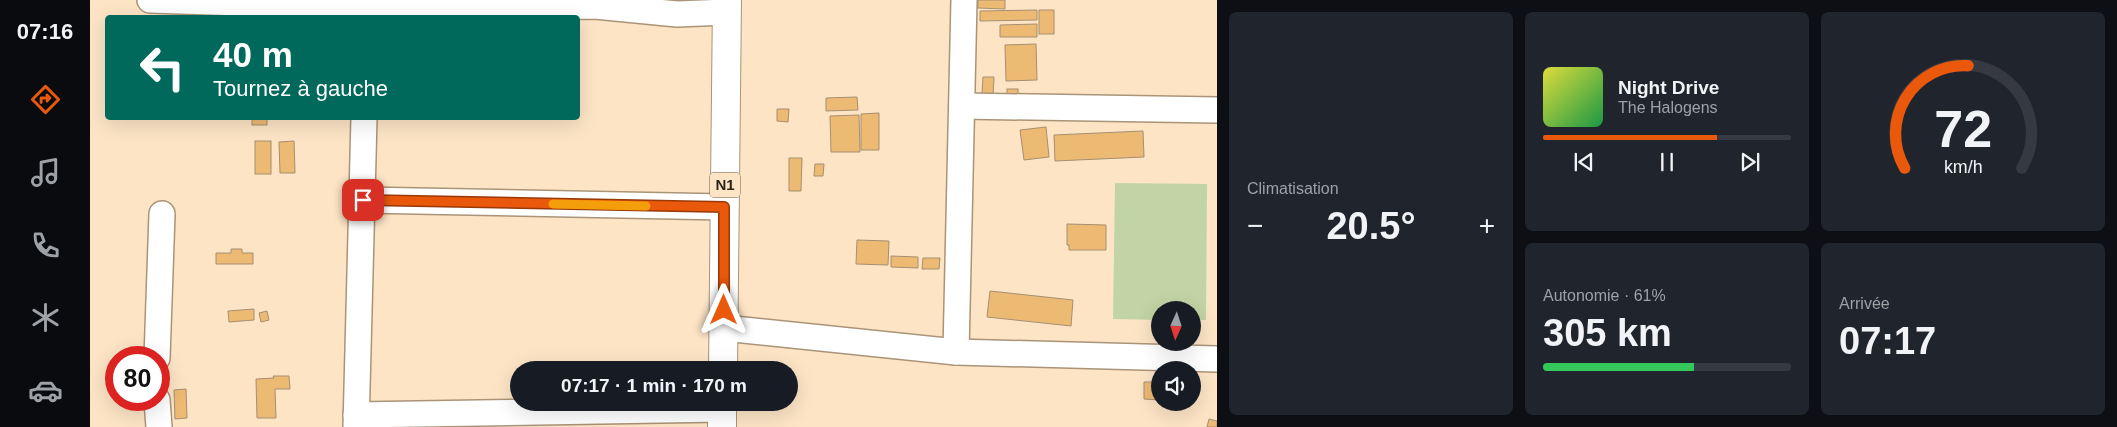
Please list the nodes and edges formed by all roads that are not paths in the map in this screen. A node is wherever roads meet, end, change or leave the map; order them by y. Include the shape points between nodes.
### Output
1 (150, 0) edge
2 (964, 0) edge
3 (727, 6) edge
4 (365, 12) edge
5 (962, 106) junction
6 (1217, 110) edge
7 (364, 120) edge
8 (363, 200) junction
9 (724, 207) junction
10 (162, 214) dead end
11 (724, 328) junction
12 (157, 346) edge
13 (956, 352) junction
14 (1217, 359) edge
15 (723, 361) edge
16 (158, 411) edge
17 (722, 413) edge
18 (356, 421) edge
19 (159, 427) edge

1 - 4 street
2 - 5 street
3 - 4 street via 677,14 595,6
3 - 9 highway, N1
5 - 6 street
5 - 13 street
7 - 8 street
8 - 9 street
8 - 18 street
9 - 11 highway, N1
10 - 12 street
11 - 13 street
11 - 15 highway, N1
13 - 14 street
16 - 19 street
17 - 18 street

